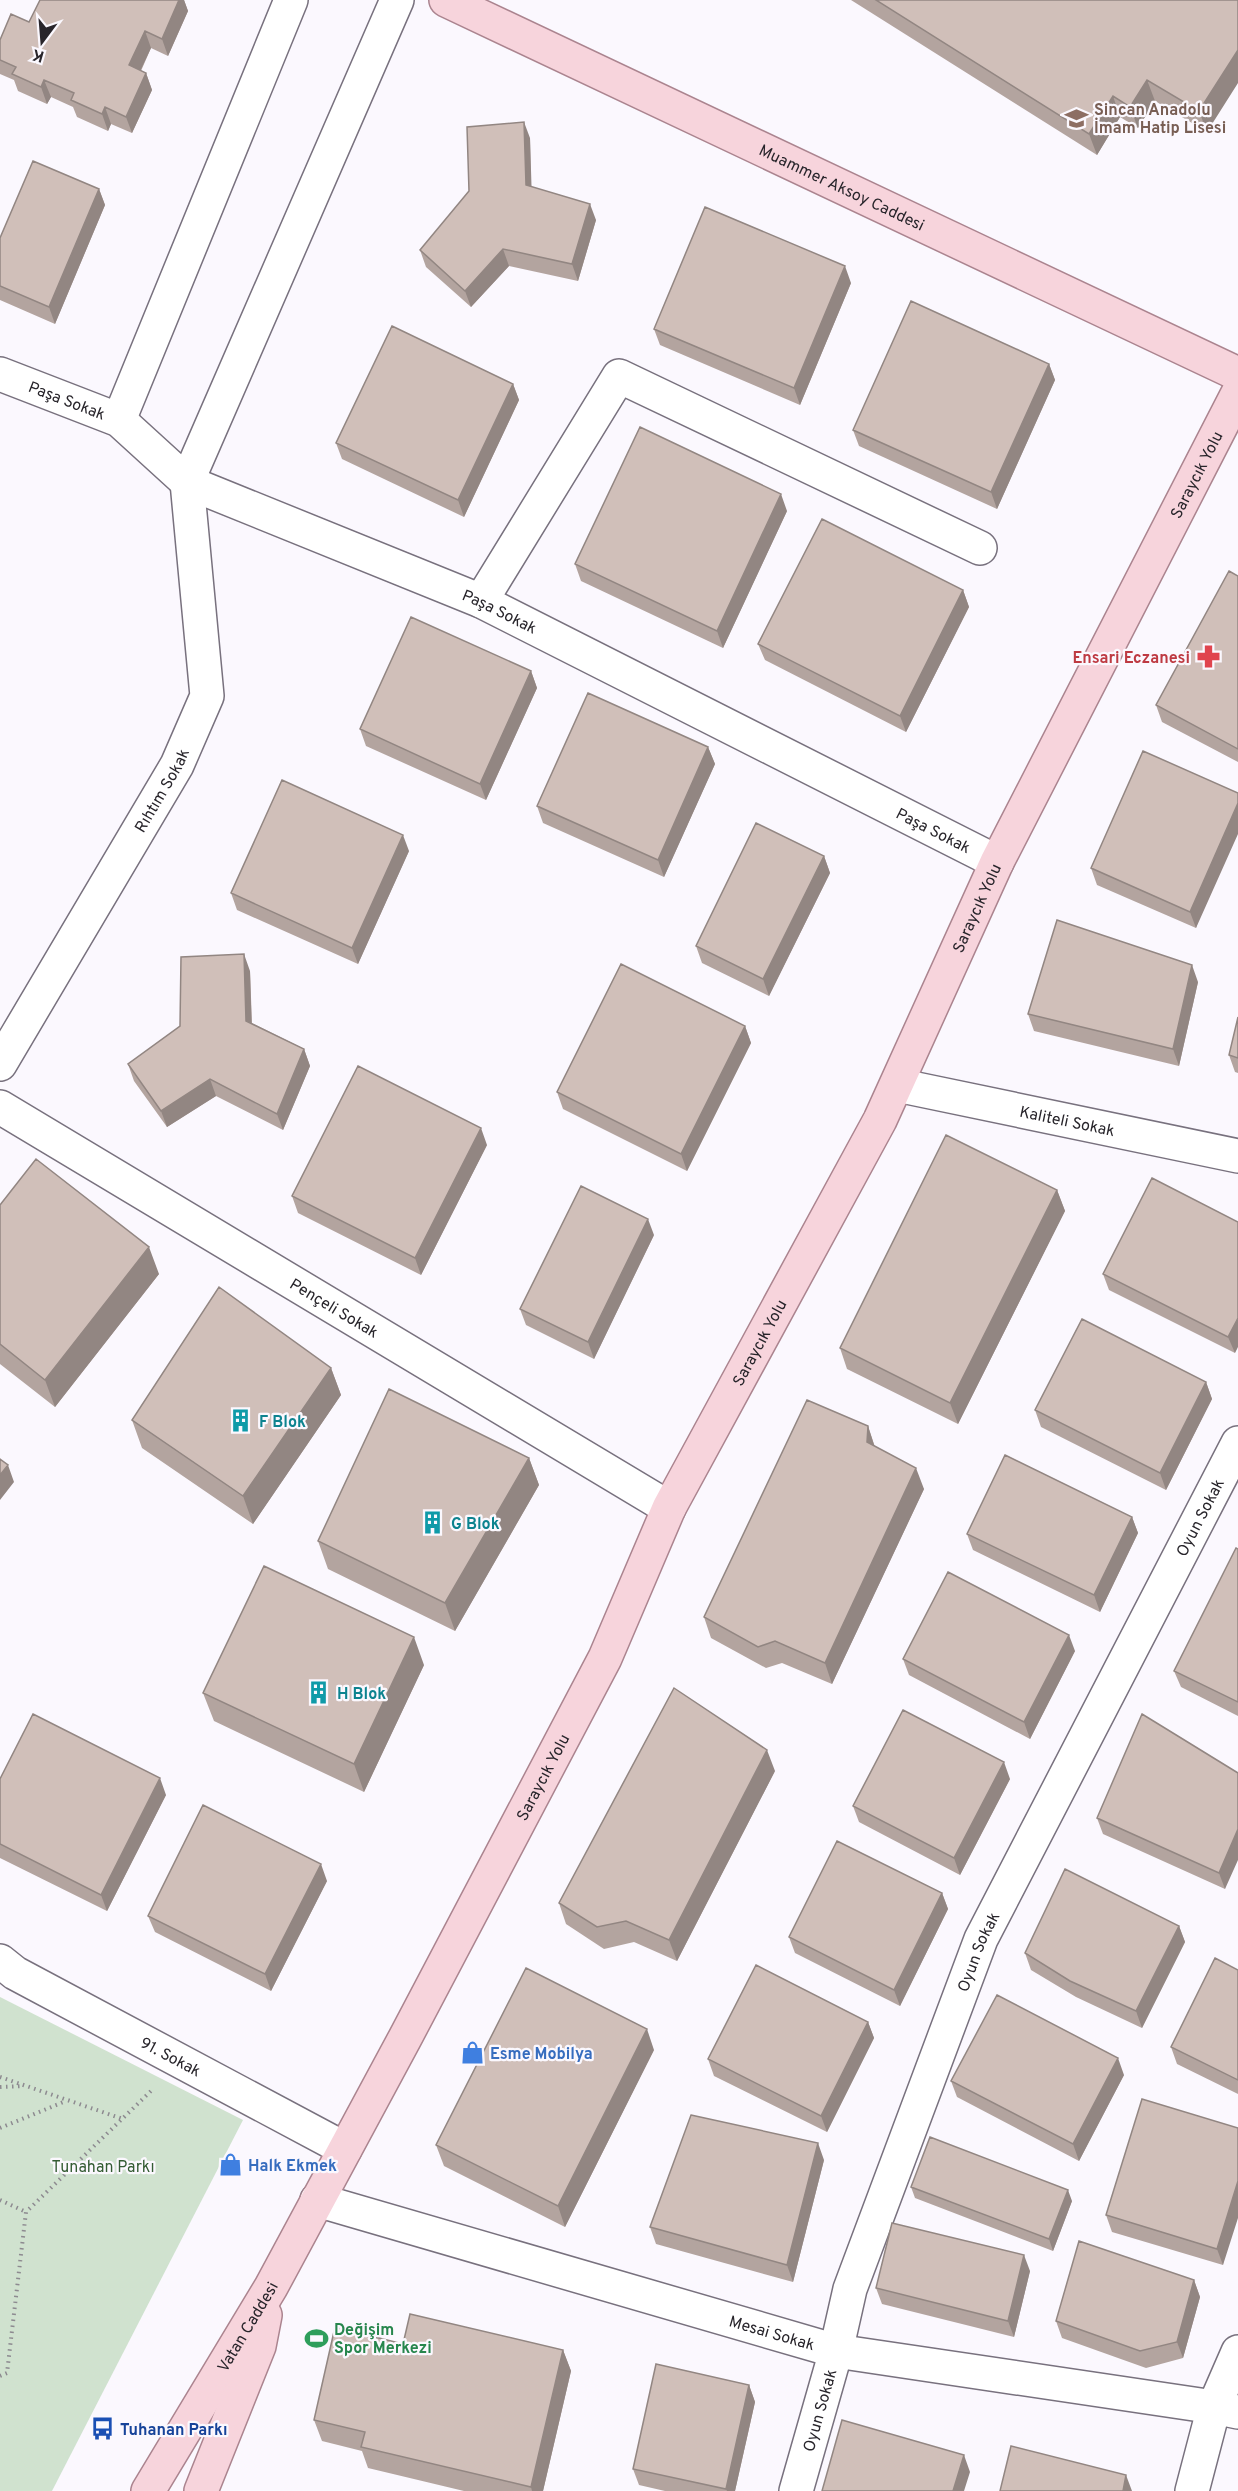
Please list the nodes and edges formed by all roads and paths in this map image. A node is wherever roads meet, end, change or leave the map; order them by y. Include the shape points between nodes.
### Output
1 (291, 0) edge
2 (397, 0) edge
3 (446, 0) edge
4 (0, 374) edge
5 (1238, 374) edge
6 (1238, 393) edge
7 (119, 420) junction
8 (187, 482) junction
9 (980, 548) dead end
10 (481, 601) junction
11 (997, 862) junction
12 (0, 1064) edge
13 (897, 1084) junction
14 (0, 1107) edge
15 (1238, 1156) edge
16 (1238, 1443) edge
17 (669, 1508) junction
18 (0, 1961) edge
19 (0, 2077) edge
20 (27, 2086) junction
21 (0, 2087) edge
22 (154, 2088) dead end
23 (67, 2100) junction
24 (123, 2119) junction
25 (0, 2128) edge
26 (345, 2149) junction
27 (0, 2200) edge
28 (317, 2200) junction
29 (26, 2212) junction
30 (271, 2287) junction
31 (836, 2351) junction
32 (1238, 2352) edge
33 (0, 2376) edge
34 (1226, 2410) edge
35 (206, 2486) edge
36 (148, 2491) edge
37 (796, 2491) edge
38 (1192, 2491) edge

1 - 7 street
2 - 8 street
3 - 5 main road, Muammer Aksoy Caddesi
4 - 7 street, Paşa Sokak
6 - 11 main road, Saraycık Yolu
7 - 8 street, Paşa Sokak
8 - 10 street, Paşa Sokak
8 - 12 street, Rıhtım Sokak via 207,696 177,765
9 - 10 street via 619,376
10 - 11 street, Paşa Sokak
11 - 13 main road, Saraycık Yolu
13 - 15 street, Kaliteli Sokak
13 - 17 main road, Saraycık Yolu
14 - 17 street, Pençeli Sokak
16 - 31 street, Oyun Sokak via 981,1939 850,2289
17 - 26 main road, Saraycık Yolu via 605,1659
18 - 26 street, 91. Sokak via 15,1973
19 - 20 path
20 - 21 path
20 - 23 path
22 - 24 path
23 - 24 path
23 - 25 path
24 - 29 path
26 - 28 main road, Saraycık Yolu
27 - 29 path
28 - 30 main road, Saraycık Yolu
28 - 31 street, Mesai Sokak
29 - 33 path via 7,2373
30 - 35 main road, Vatan Caddesi via 259,2346
30 - 36 main road, Vatan Caddesi
31 - 34 street, Mesai Sokak
31 - 37 street, Oyun Sokak
32 - 34 street
34 - 38 street

